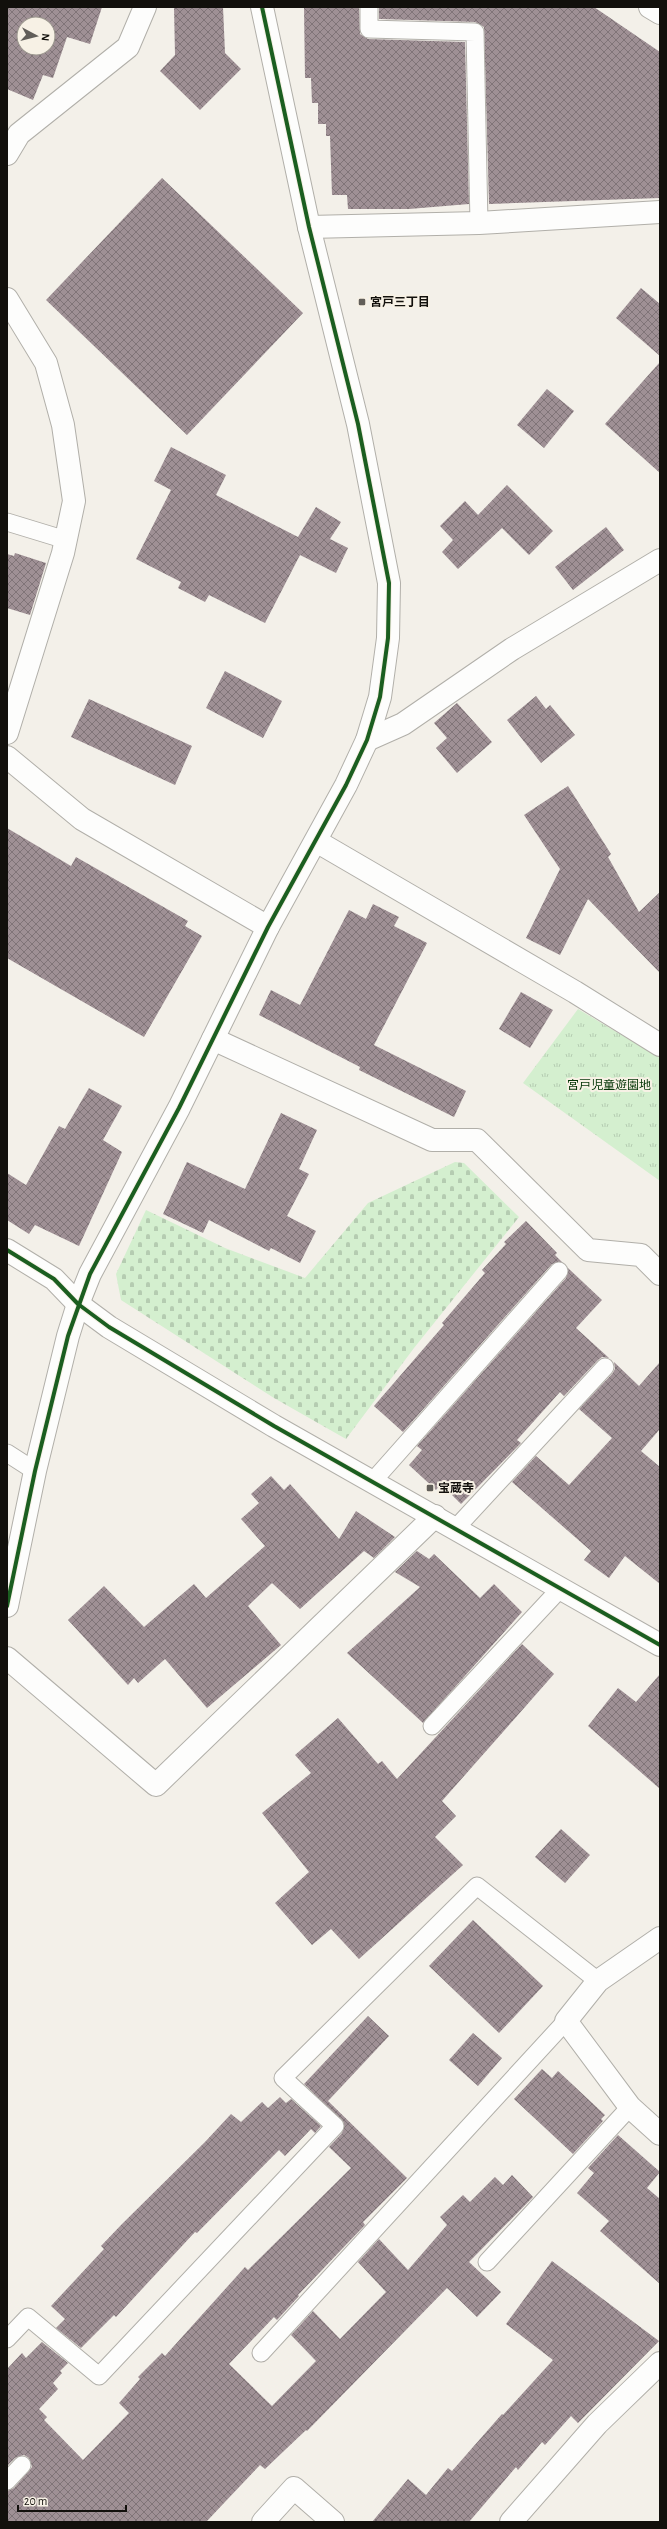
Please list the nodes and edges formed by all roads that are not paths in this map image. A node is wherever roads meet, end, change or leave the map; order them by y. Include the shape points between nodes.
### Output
1 (145, 7) edge
2 (262, 7) edge
3 (369, 7) edge
4 (650, 7) edge
5 (660, 14) edge
6 (7, 153) edge
7 (660, 212) edge
8 (479, 222) junction
9 (309, 227) junction
10 (7, 299) edge
11 (7, 522) edge
12 (66, 540) junction
13 (660, 560) edge
14 (7, 733) edge
15 (367, 740) junction
16 (7, 758) edge
17 (316, 841) junction
18 (268, 927) junction
19 (213, 1039) junction
20 (660, 1045) edge
21 (7, 1250) edge
22 (559, 1271) dead end
23 (660, 1274) edge
24 (78, 1304) junction
25 (604, 1367) dead end
26 (7, 1452) edge
27 (36, 1471) junction
28 (373, 1481) junction
29 (435, 1516) junction
30 (455, 1529) junction
31 (559, 1590) junction
32 (7, 1606) edge
33 (660, 1645) edge
34 (7, 1658) edge
35 (432, 1726) dead end
36 (660, 1938) edge
37 (598, 1981) junction
38 (566, 2021) junction
39 (630, 2107) junction
40 (660, 2134) edge
41 (487, 2262) dead end
42 (7, 2339) edge
43 (261, 2353) dead end
44 (660, 2364) edge
45 (22, 2465) dead end
46 (7, 2481) edge
47 (263, 2522) edge
48 (333, 2522) edge
49 (511, 2522) edge

1 - 6 street via 128,47 19,134
2 - 9 street
3 - 8 lane via 369,29 475,32
4 - 5 street
7 - 8 street
8 - 9 street
9 - 15 street via 358,424 389,583 388,638 380,697
10 - 12 street via 46,363 63,425 74,501
11 - 12 lane
12 - 14 street
13 - 15 street via 512,649 403,724
15 - 17 street
16 - 18 street via 82,819
17 - 18 street
17 - 20 street via 575,992
18 - 19 street
19 - 23 street via 432,1140 477,1140 588,1250 640,1255
19 - 24 street via 90,1274
21 - 24 street via 54,1279
22 - 28 lane
24 - 27 street
24 - 28 street via 115,1330 274,1426
25 - 30 lane
26 - 27 lane
27 - 32 street
28 - 29 street
29 - 30 street
29 - 34 street via 156,1785
30 - 31 street
31 - 33 street
31 - 35 lane
36 - 37 street
37 - 38 street
37 - 42 lane via 477,1886 283,2078 334,2126 99,2376 28,2317
38 - 39 street
38 - 43 lane
39 - 40 street
39 - 41 lane
44 - 49 street via 597,2424
45 - 46 lane
47 - 48 street via 294,2488

